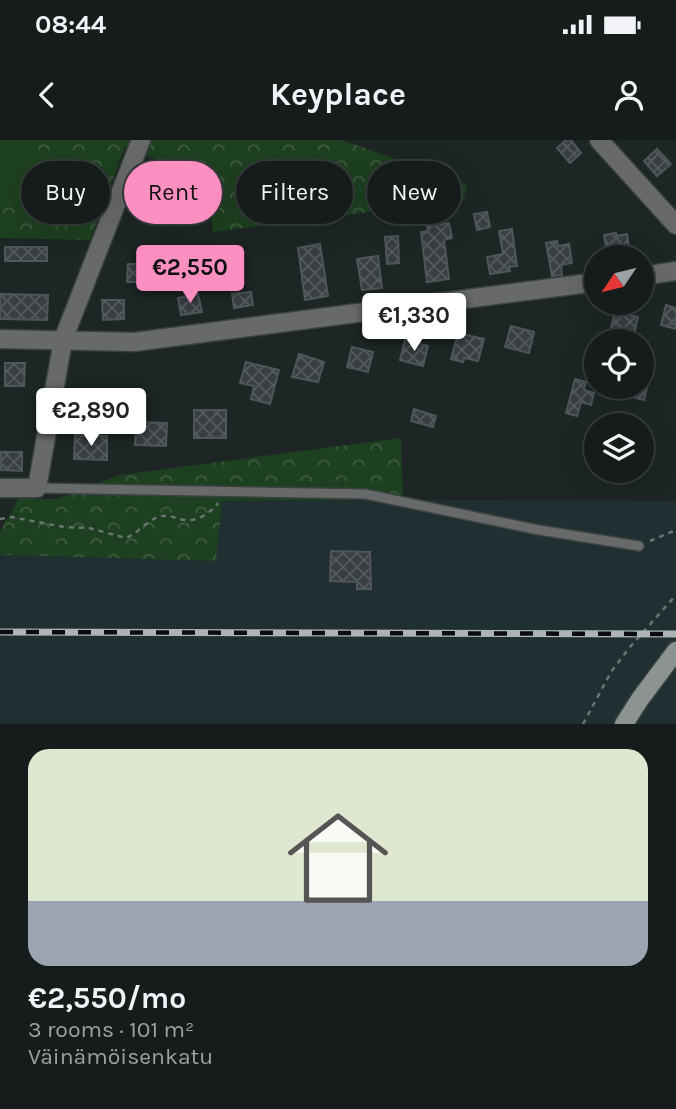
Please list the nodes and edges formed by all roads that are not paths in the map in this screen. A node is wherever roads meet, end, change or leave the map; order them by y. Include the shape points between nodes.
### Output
1 (141, 140) edge
2 (598, 140) edge
3 (676, 225) edge
4 (676, 271) edge
5 (654, 274) edge
6 (584, 284) edge
7 (0, 340) edge
8 (63, 340) junction
9 (0, 488) edge
10 (37, 488) junction
11 (639, 545) road end
12 (676, 651) edge
13 (624, 724) edge

1 - 8 street
2 - 3 street
4 - 5 street
6 - 8 street via 135,342
7 - 8 street
8 - 10 street
9 - 10 street
10 - 11 lane via 365,494 539,530
12 - 13 main road

